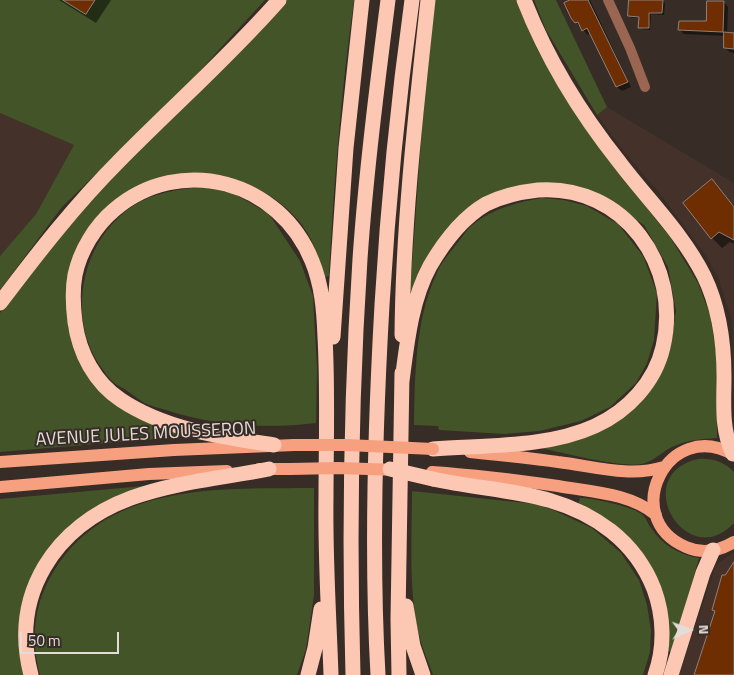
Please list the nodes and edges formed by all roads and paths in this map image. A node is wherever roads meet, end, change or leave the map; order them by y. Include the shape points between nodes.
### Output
1 (279, 0) edge
2 (362, 0) edge
3 (388, 0) edge
4 (412, 0) edge
5 (428, 0) edge
6 (524, 0) edge
7 (608, 0) edge
8 (644, 86) dead end
9 (0, 303) edge
10 (402, 381) junction
11 (328, 383) junction
12 (274, 446) junction
13 (433, 449) junction
14 (733, 454) edge
15 (0, 462) edge
16 (664, 467) junction
17 (269, 469) junction
18 (390, 469) joint
19 (433, 476) junction
20 (0, 487) edge
21 (656, 516) junction
22 (734, 542) edge
23 (713, 550) junction
24 (400, 557) junction
25 (326, 565) junction
26 (30, 675) edge
27 (308, 675) edge
28 (331, 675) edge
29 (353, 675) edge
30 (378, 675) edge
31 (399, 675) edge
32 (423, 675) edge
33 (655, 675) edge
34 (671, 675) edge

1 - 9 highway via 91,190
2 - 11 highway via 346,148
3 - 29 highway via 364,207 354,388
4 - 30 highway via 393,164 379,355 375,539
5 - 10 highway via 410,185 402,307
6 - 14 highway via 552,61 585,115 686,246 704,277 720,324 724,422
7 - 8 street
10 - 13 highway via 415,306 430,266 461,224 495,200 544,190 585,197 625,220 644,240 656,260 666,292 666,335 652,374 625,407 596,425 556,438
10 - 24 highway
11 - 12 highway via 322,300 316,269 296,231 266,201 225,183 184,180 141,192 105,219 81,258 73,291 78,339 102,385 121,400 160,420 201,433
11 - 25 highway
12 - 13 main road, AVENUE JULES MOUSSERON, bridge
12 - 15 main road, AVENUE JULES MOUSSERON
13 - 16 main road, AVENUE JULES MOUSSERON via 631,472
14 - 16 main road via 715,447 696,447 678,454
16 - 21 main road via 654,490
17 - 18 main road, bridge
17 - 20 main road via 150,474
17 - 26 highway via 143,494 109,507 75,530 50,557 31,595 26,632
18 - 19 highway, bridge
19 - 21 main road via 498,478 595,492 635,502
19 - 33 highway via 555,501 591,517 622,541 643,567 658,604 661,644
21 - 23 main road via 676,542 694,550
22 - 23 main road
23 - 34 highway
24 - 31 highway
24 - 32 highway via 410,635
25 - 27 highway via 318,636
25 - 28 highway

